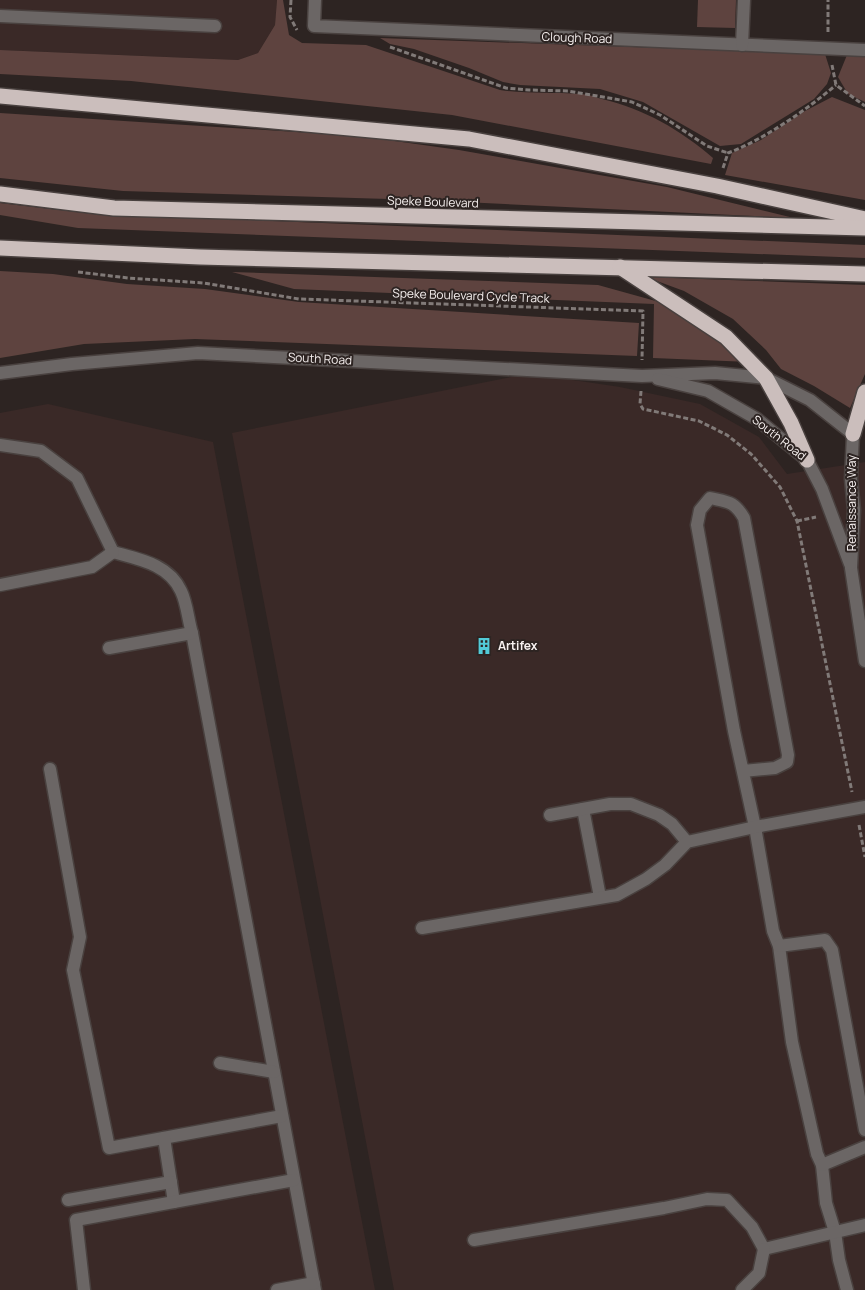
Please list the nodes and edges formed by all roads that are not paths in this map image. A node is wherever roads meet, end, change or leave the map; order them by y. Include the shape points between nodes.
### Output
1 (315, 0) edge
2 (744, 0) edge
3 (0, 16) edge
4 (215, 26) dead end
5 (742, 45) junction
6 (865, 50) edge
7 (0, 96) edge
8 (0, 194) edge
9 (865, 219) edge
10 (865, 228) edge
11 (0, 242) edge
12 (0, 248) edge
13 (24, 249) junction
14 (620, 266) junction
15 (865, 274) edge
16 (0, 374) edge
17 (642, 376) junction
18 (766, 378) junction
19 (865, 392) edge
20 (852, 434) junction
21 (0, 445) edge
22 (807, 460) junction
23 (113, 552) junction
24 (852, 568) junction
25 (0, 585) edge
26 (192, 633) junction
27 (110, 648) dead end
28 (865, 661) edge
29 (50, 769) dead end
30 (743, 771) junction
31 (583, 809) junction
32 (860, 809) edge
33 (550, 815) dead end
34 (755, 827) junction
35 (686, 842) junction
36 (600, 897) junction
37 (422, 928) dead end
38 (779, 946) junction
39 (220, 1063) dead end
40 (274, 1072) junction
41 (282, 1116) junction
42 (865, 1130) edge
43 (164, 1138) junction
44 (865, 1147) edge
45 (822, 1165) junction
46 (294, 1180) junction
47 (171, 1182) junction
48 (68, 1200) dead end
49 (174, 1202) junction
50 (865, 1225) edge
51 (835, 1232) junction
52 (474, 1240) dead end
53 (764, 1249) junction
54 (314, 1287) edge
55 (84, 1290) edge
56 (277, 1290) edge
57 (742, 1290) edge
58 (846, 1290) edge

1 - 5 street, Clough Road via 314,26
2 - 5 street
3 - 4 street
5 - 6 street, Clough Road
7 - 9 highway via 469,139 717,186
8 - 10 highway, Speke Boulevard via 114,208
11 - 13 highway
12 - 13 highway
13 - 14 highway via 200,257
14 - 15 highway
14 - 18 highway via 726,337
16 - 17 street, South Road via 198,353
17 - 18 street, South Road via 715,373
17 - 22 street, South Road via 708,391 757,419
18 - 20 street, South Road via 810,400
18 - 22 highway
19 - 20 highway
20 - 24 street, Renaissance Way
21 - 23 street via 41,451 77,478
22 - 24 street, South Road via 822,489
23 - 25 street via 92,567
23 - 26 street via 146,561 168,573 181,591
24 - 28 street, Renaissance Way
26 - 27 street
26 - 40 street
29 - 43 street via 80,937 73,970 109,1148
30 - 30 street via 697,525 700,510 710,498 738,507 744,518 788,755 787,762 774,768
30 - 34 street
31 - 33 street
31 - 35 street via 630,804 672,824
31 - 36 street
32 - 34 street
34 - 35 street
34 - 38 street via 773,931
35 - 36 street via 665,865 646,879 617,895
36 - 37 street
38 - 42 street via 825,940 832,950
38 - 45 street via 792,1042
39 - 40 street
40 - 41 street
41 - 43 street
41 - 46 street
43 - 47 street
44 - 45 street
45 - 51 street via 826,1203
46 - 49 street
46 - 54 street
47 - 48 street
47 - 49 street
49 - 55 street via 76,1220
50 - 51 street
51 - 53 street
51 - 58 street
52 - 53 street via 707,1199 727,1200 752,1227
53 - 57 street via 759,1273
54 - 56 street

